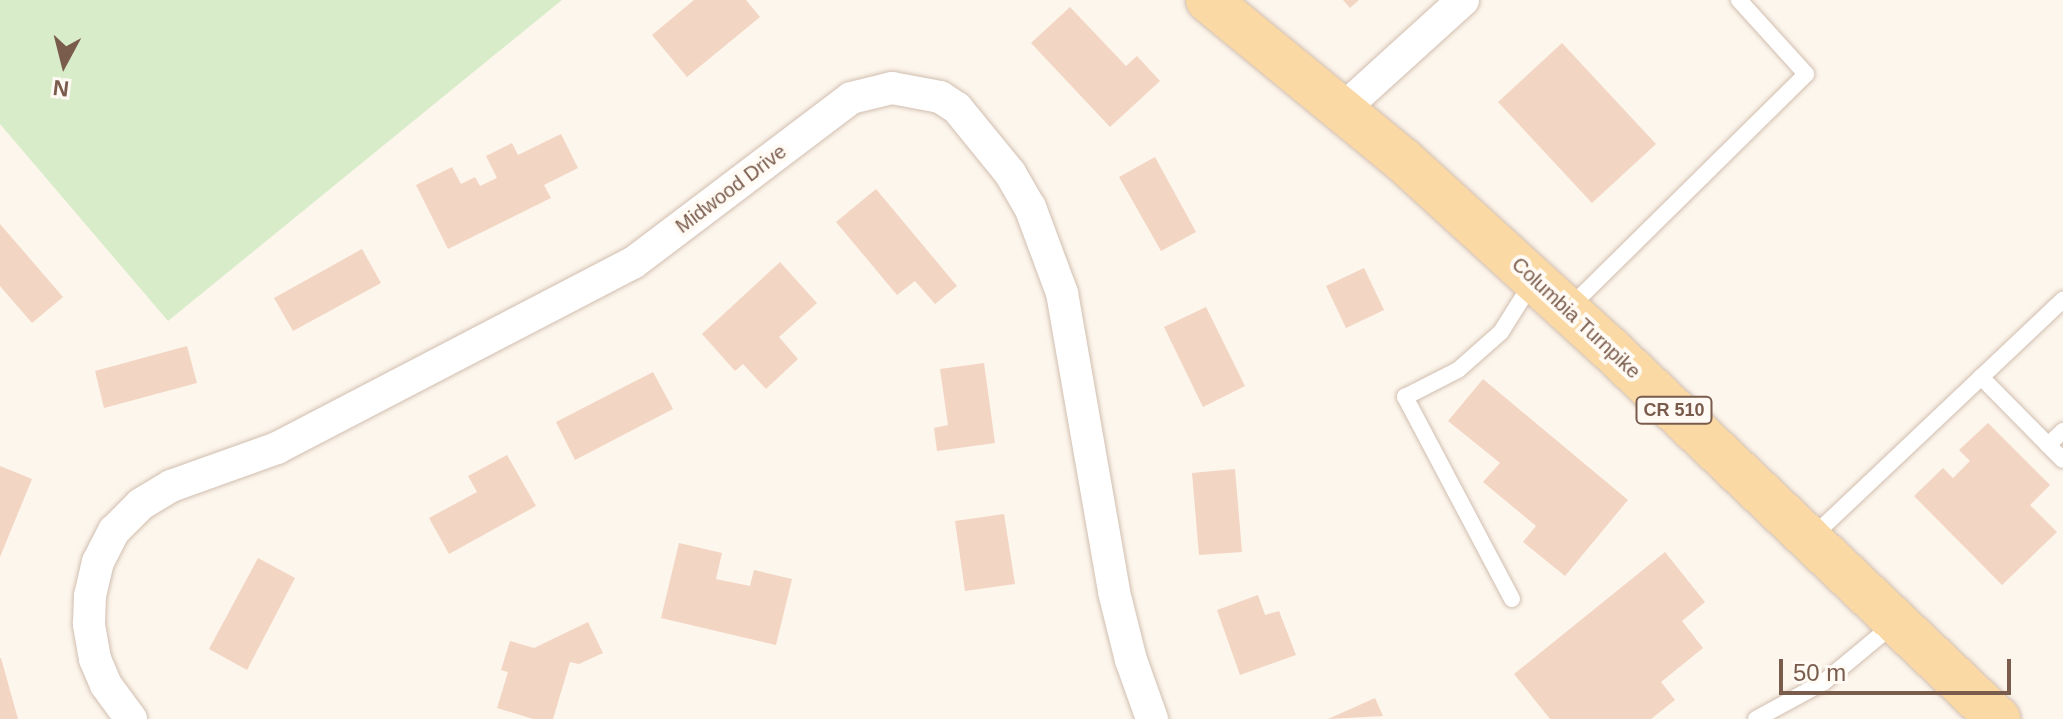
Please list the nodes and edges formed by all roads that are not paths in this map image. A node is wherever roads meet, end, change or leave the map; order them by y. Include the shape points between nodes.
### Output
1 (1208, 0) edge
2 (1463, 0) edge
3 (1739, 0) edge
4 (1343, 109) junction
5 (1534, 279) junction
6 (2063, 300) edge
7 (1567, 310) junction
8 (1981, 377) junction
9 (2063, 431) edge
10 (2048, 445) junction
11 (2063, 460) edge
12 (1810, 539) junction
13 (1512, 599) dead end
14 (1896, 622) junction
15 (131, 719) edge
16 (1152, 719) edge
17 (1756, 719) edge
18 (1998, 719) edge

1 - 4 main road, Columbia Turnpike / CR 510
2 - 4 street
3 - 7 lane via 1806,74
4 - 5 main road, Columbia Turnpike / CR 510
5 - 7 main road, Columbia Turnpike / CR 510
5 - 13 lane via 1501,332 1458,370 1405,397
6 - 8 lane
7 - 12 main road, Columbia Turnpike / CR 510
8 - 10 lane
8 - 12 lane
9 - 10 lane
10 - 11 lane
12 - 14 main road, Columbia Turnpike / CR 510
14 - 17 lane via 1824,682
14 - 18 main road, Columbia Turnpike / CR 510
15 - 16 street, Midwood Drive via 95,659 90,596 98,562 114,531 141,504 171,486 277,448 633,263 851,98 892,88 940,97 957,108 1010,173 1030,207 1062,293 1114,592

